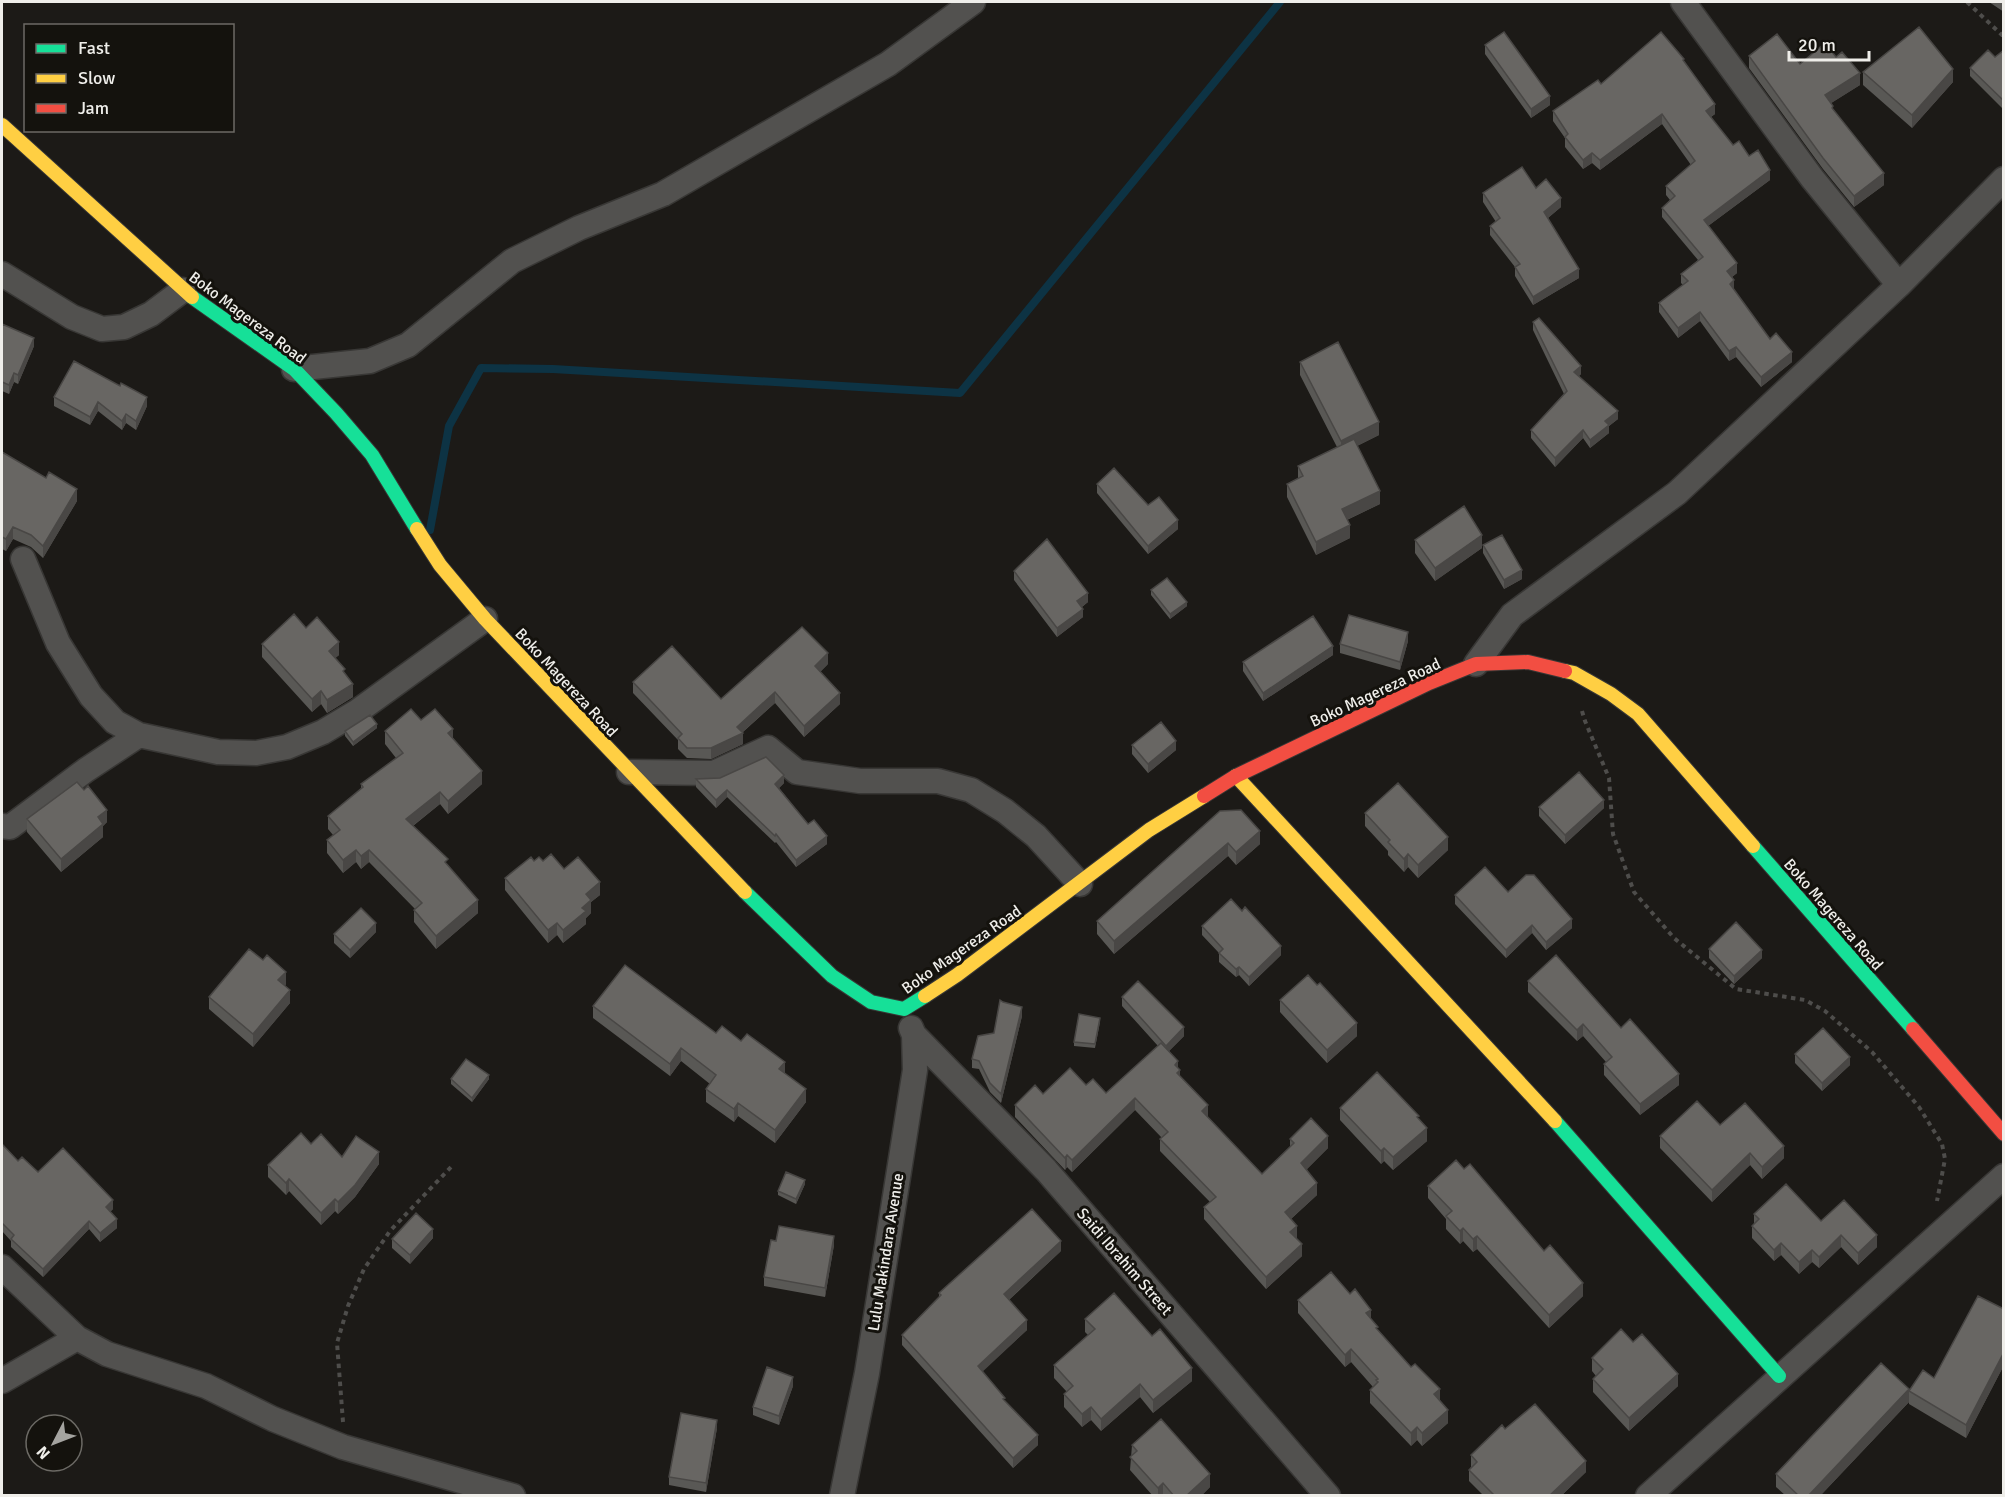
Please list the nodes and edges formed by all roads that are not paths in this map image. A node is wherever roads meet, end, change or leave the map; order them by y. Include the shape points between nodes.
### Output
1 (972, 2) edge
2 (1683, 2) edge
3 (2, 125) edge
4 (2004, 179) edge
5 (2, 274) edge
6 (1899, 285) junction
7 (183, 291) junction
8 (294, 369) junction
9 (23, 559) dead end
10 (485, 619) junction
11 (1476, 664) junction
12 (140, 735) junction
13 (629, 772) junction
14 (1236, 776) junction
15 (2, 825) edge
16 (1080, 884) junction
17 (904, 1009) junction
18 (914, 1035) junction
19 (2004, 1134) edge
20 (2004, 1176) edge
21 (2, 1267) edge
22 (77, 1338) junction
23 (1779, 1376) junction
24 (2, 1381) edge
25 (513, 1496) edge
26 (842, 1496) edge
27 (1328, 1496) edge
28 (1648, 1496) edge

1 - 8 street via 888,64 663,194 512,261 408,345 370,361
2 - 6 street via 1812,178
3 - 7 street, Boko Magereza Road
4 - 6 street
5 - 7 street via 72,317 102,329 124,327
6 - 11 street via 1677,493 1512,615
7 - 8 street, Boko Magereza Road
8 - 10 street, Boko Magereza Road via 372,454 440,566
9 - 12 street via 58,643 91,696 115,722
10 - 12 street via 358,711 287,747 256,753 218,752
10 - 13 street, Boko Magereza Road
11 - 14 street, Boko Magereza Road
11 - 19 street, Boko Magereza Road via 1528,663 1574,673 1638,714
12 - 15 street via 10,827
13 - 16 street via 714,773 768,748 797,772 860,781 938,781 970,790 1005,811 1036,836
13 - 17 street, Boko Magereza Road via 770,918 832,976 871,1002
14 - 16 street, Boko Magereza Road via 1149,830
14 - 23 street via 1531,1093
16 - 17 street, Boko Magereza Road
17 - 18 street, Lulu Makindara Avenue
18 - 26 street, Lulu Makindara Avenue via 915,1070 867,1373
18 - 27 street, Saidi Ibrahim Street via 1046,1170
20 - 23 street
21 - 22 street
22 - 24 street
22 - 25 street via 107,1354 206,1386 343,1447
23 - 28 street

